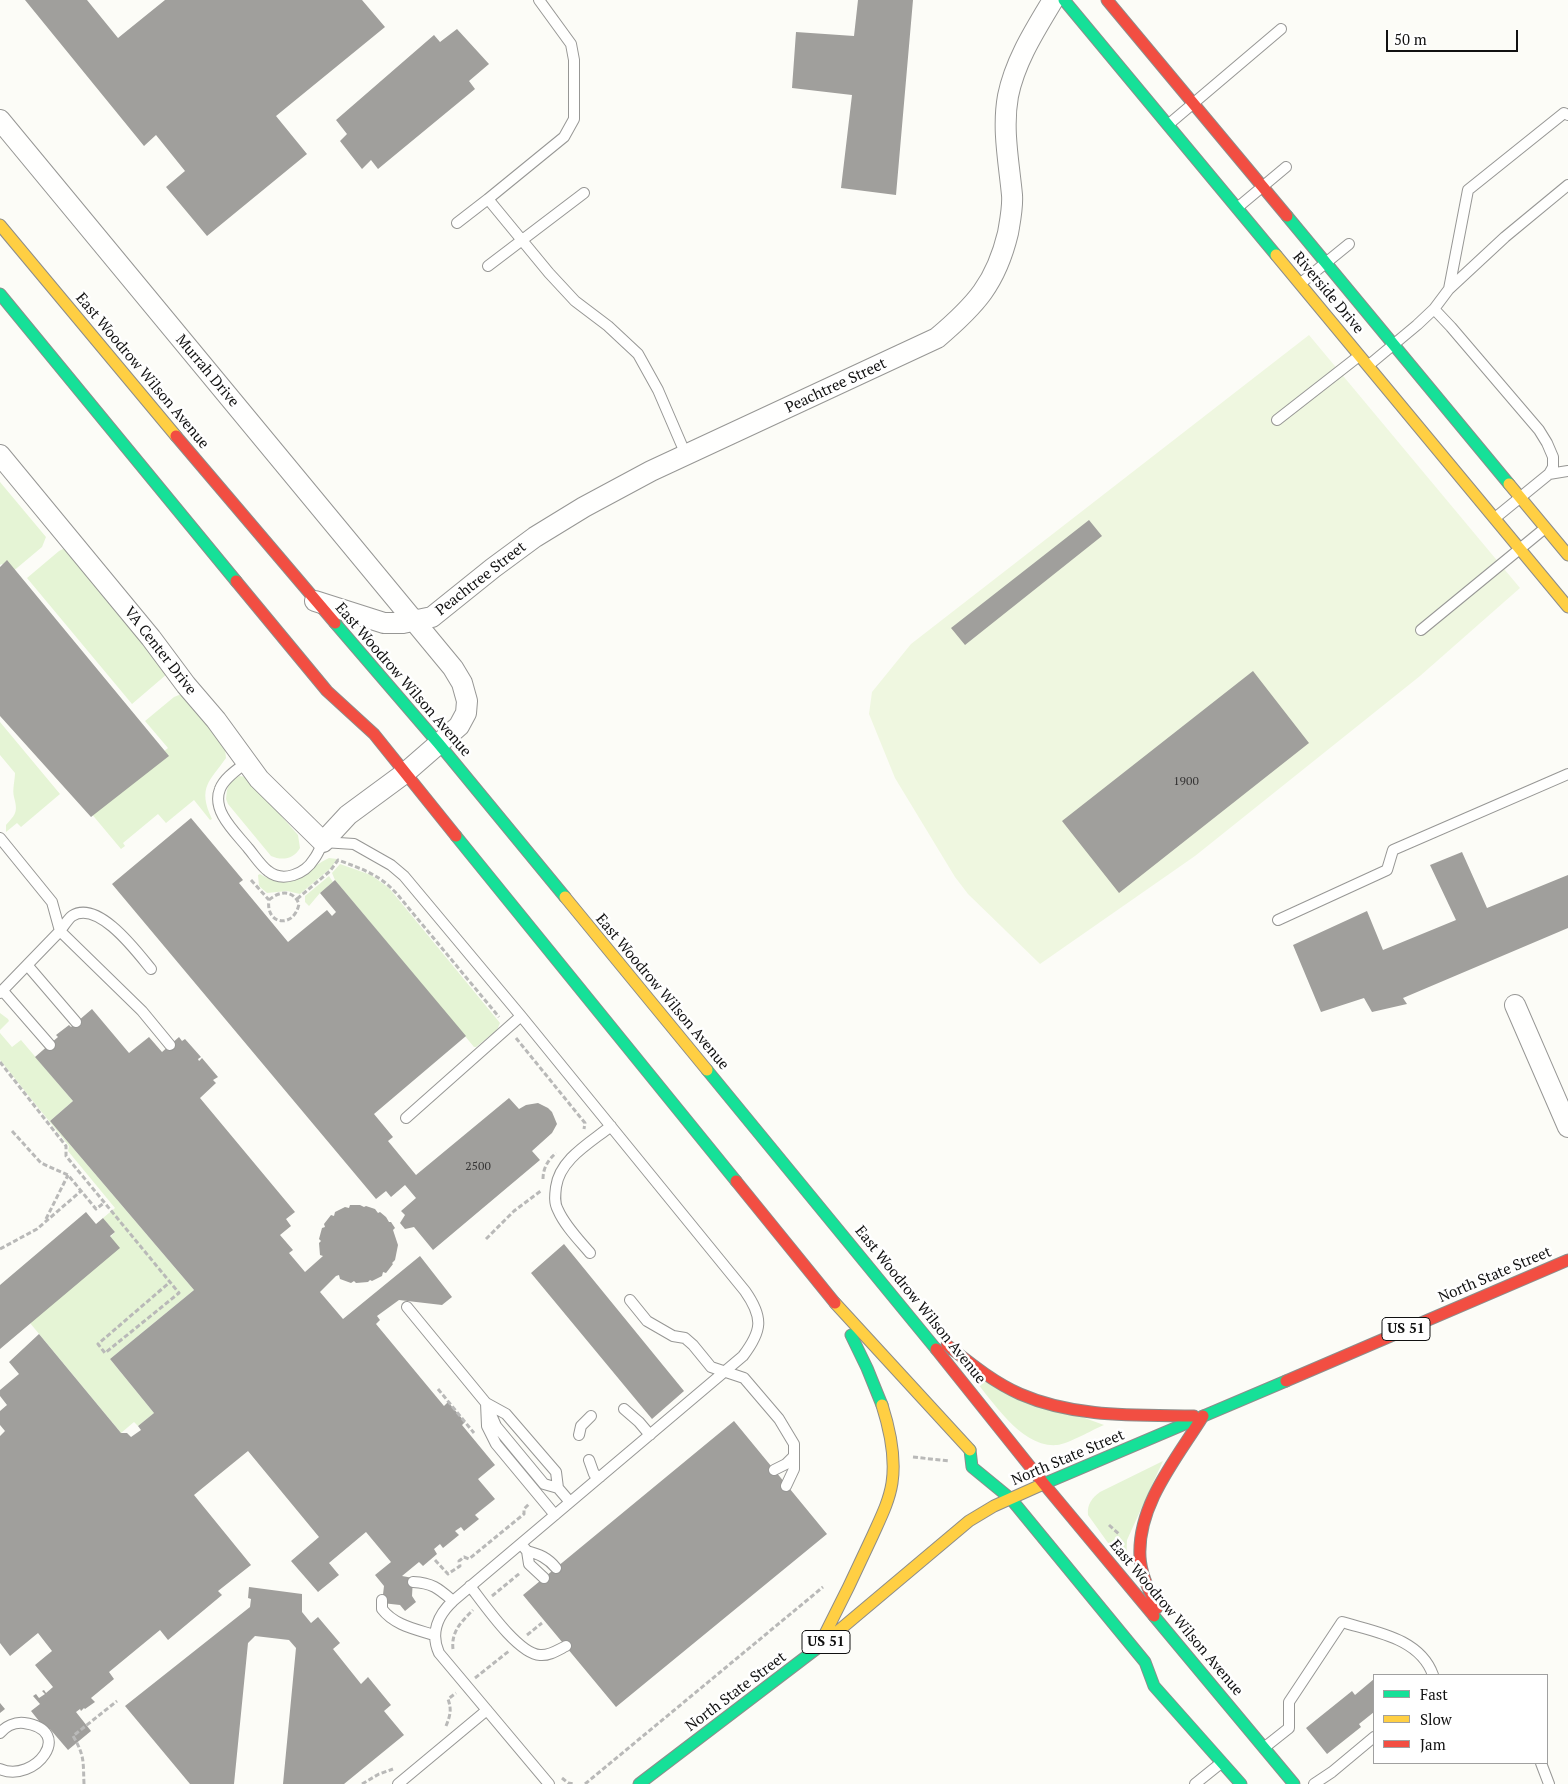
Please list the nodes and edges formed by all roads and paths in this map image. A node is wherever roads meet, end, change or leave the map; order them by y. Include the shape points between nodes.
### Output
1 (539, 0) edge
2 (1053, 0) edge
3 (1064, 0) edge
4 (1107, 0) edge
5 (1281, 29) dead end
6 (1194, 104) junction
7 (1568, 115) edge
8 (0, 120) edge
9 (1168, 125) junction
10 (1286, 167) dead end
11 (1568, 186) edge
12 (1262, 187) junction
13 (584, 192) dead end
14 (488, 199) junction
15 (1237, 208) junction
16 (457, 223) dead end
17 (0, 225) edge
18 (521, 240) junction
19 (1349, 244) dead end
20 (1326, 263) junction
21 (488, 266) dead end
22 (1300, 284) junction
23 (1449, 289) junction
24 (0, 294) edge
25 (1434, 309) junction
26 (1394, 345) junction
27 (1360, 356) junction
28 (1368, 366) junction
29 (1277, 420) dead end
30 (0, 454) edge
31 (686, 455) junction
32 (1568, 470) edge
33 (1549, 474) junction
34 (1520, 497) junction
35 (1495, 518) junction
36 (1545, 528) junction
37 (1520, 548) junction
38 (1568, 556) edge
39 (315, 601) junction
40 (1568, 607) edge
41 (414, 621) junction
42 (1421, 630) dead end
43 (439, 744) junction
44 (247, 762) junction
45 (404, 773) junction
46 (1568, 774) edge
47 (0, 838) edge
48 (323, 842) junction
49 (251, 880) dead end
50 (297, 899) junction
51 (269, 900) junction
52 (1278, 920) dead end
53 (60, 931) junction
54 (28, 966) junction
55 (151, 969) dead end
56 (2, 992) edge
57 (1515, 1005) dead end
58 (521, 1016) junction
59 (76, 1022) dead end
60 (508, 1027) junction
61 (50, 1045) dead end
62 (170, 1045) dead end
63 (0, 1062) edge
64 (406, 1118) dead end
65 (611, 1126) junction
66 (1568, 1127) edge
67 (12, 1131) dead end
68 (579, 1135) dead end
69 (564, 1147) dead end
70 (68, 1175) junction
71 (81, 1191) junction
72 (104, 1203) junction
73 (44, 1222) junction
74 (486, 1239) dead end
75 (0, 1249) edge
76 (590, 1253) dead end
77 (1568, 1260) edge
78 (170, 1282) junction
79 (630, 1300) dead end
80 (834, 1302) junction
81 (407, 1308) dead end
82 (911, 1317) junction
83 (723, 1372) junction
84 (438, 1389) dead end
85 (486, 1403) junction
86 (624, 1409) dead end
87 (591, 1416) dead end
88 (1203, 1416) junction
89 (650, 1435) junction
90 (580, 1436) dead end
91 (480, 1440) dead end
92 (794, 1456) junction
93 (589, 1460) dead end
94 (972, 1467) junction
95 (774, 1470) dead end
96 (893, 1470) junction
97 (600, 1477) junction
98 (1044, 1484) junction
99 (786, 1486) dead end
100 (558, 1488) junction
101 (529, 1498) dead end
102 (1011, 1499) junction
103 (570, 1502) junction
104 (555, 1515) junction
105 (524, 1547) junction
106 (435, 1560) dead end
107 (529, 1564) junction
108 (556, 1568) dead end
109 (544, 1578) dead end
110 (413, 1582) dead end
111 (825, 1585) dead end
112 (470, 1586) junction
113 (382, 1600) dead end
114 (453, 1601) junction
115 (483, 1602) junction
116 (542, 1623) dead end
117 (434, 1635) junction
118 (1177, 1643) junction
119 (517, 1644) junction
120 (566, 1646) dead end
121 (818, 1648) junction
122 (454, 1650) dead end
123 (470, 1671) dead end
124 (1432, 1674) edge
125 (476, 1677) junction
126 (466, 1685) junction
127 (482, 1685) dead end
128 (117, 1701) dead end
129 (487, 1710) junction
130 (444, 1730) dead end
131 (0, 1733) edge
132 (1373, 1738) edge
133 (1264, 1748) junction
134 (1222, 1762) junction
135 (1541, 1764) edge
136 (397, 1768) dead end
137 (0, 1771) edge
138 (558, 1775) dead end
139 (84, 1784) edge
140 (362, 1784) edge
141 (398, 1784) edge
142 (549, 1784) edge
143 (574, 1784) edge
144 (585, 1784) edge
145 (639, 1784) edge
146 (1195, 1784) edge
147 (1241, 1784) edge
148 (1294, 1784) edge
149 (1314, 1784) edge
150 (1549, 1784) edge

1 - 14 lane via 571,44 574,119 564,137
2 - 31 street, Peachtree Street via 1030,38 1008,96 1005,130 1012,198 1010,224 1002,256 978,300 930,342
3 - 9 main road, Riverside Drive
4 - 6 main road, Riverside Drive
5 - 6 lane
6 - 9 lane
6 - 12 main road, Riverside Drive
7 - 23 lane via 1564,113 1468,190
8 - 41 street, Murrah Drive
9 - 15 main road, Riverside Drive
10 - 12 lane
11 - 23 lane via 1505,237
12 - 15 lane
12 - 20 main road, Riverside Drive
13 - 18 lane
14 - 16 lane
14 - 18 lane
15 - 22 main road, Riverside Drive
17 - 39 main road, East Woodrow Wilson Avenue
18 - 21 lane
18 - 31 lane via 575,301 638,354 658,390
19 - 20 lane
20 - 22 lane
20 - 26 main road, Riverside Drive
22 - 27 main road, Riverside Drive
23 - 25 lane
24 - 45 main road via 327,691 374,734
25 - 26 lane
25 - 33 lane via 1539,430 1553,457
26 - 28 lane
26 - 34 main road, Riverside Drive
27 - 28 main road, Riverside Drive
27 - 29 lane
28 - 35 main road, Riverside Drive
30 - 44 street, VA Center Drive via 151,638
31 - 41 street, Peachtree Street via 651,471 535,537 432,617
32 - 33 lane
33 - 34 lane
34 - 35 lane
34 - 36 main road, Riverside Drive
35 - 37 main road, Riverside Drive
36 - 37 lane
36 - 38 main road, Riverside Drive
37 - 40 main road, Riverside Drive
37 - 42 lane
39 - 41 street, Peachtree Street via 384,624
39 - 43 main road, East Woodrow Wilson Avenue
41 - 43 street via 453,668 467,701 466,713 459,726
43 - 45 street
43 - 82 main road, East Woodrow Wilson Avenue
44 - 48 street, VA Center Drive via 259,779
44 - 48 lane via 220,789 218,805 227,822 268,872 291,877 314,861
45 - 48 street via 348,815
45 - 80 main road
46 - 52 lane via 1393,850 1388,870
47 - 53 lane via 52,902
48 - 58 lane via 354,844 391,865 426,901
49 - 51 path
50 - 51 path via 284,892
50 - 51 path via 299,904 294,915 283,922 272,916
50 - 60 path via 338,860 385,881
53 - 54 lane
53 - 55 lane via 72,916 83,913 97,915 125,939
53 - 62 lane via 142,1012
54 - 56 lane
54 - 59 lane
56 - 61 lane
57 - 66 street
58 - 60 lane
58 - 65 lane
60 - 64 lane
60 - 68 path via 585,1123
63 - 72 path via 66,1146 66,1156
65 - 76 lane via 569,1160 557,1179 556,1208
65 - 83 lane via 751,1298 757,1312 757,1334 743,1356
67 - 70 path via 41,1163
69 - 74 path via 548,1159 542,1190
70 - 71 path
70 - 73 path
71 - 72 path via 96,1209
71 - 73 path
72 - 78 path
73 - 75 path
77 - 88 main road, North State Street / US 51
78 - 78 path via 98,1344 106,1353 179,1292
79 - 83 lane via 647,1321 673,1336 685,1338 711,1367
80 - 94 main road via 970,1450
80 - 96 main road via 870,1372 884,1410
81 - 85 lane
82 - 88 main road via 984,1374 1021,1395 1054,1406 1102,1414
82 - 98 main road, East Woodrow Wilson Avenue
83 - 89 lane
83 - 92 lane via 744,1378 779,1419 794,1444
84 - 91 path
85 - 100 lane via 496,1426 544,1484
85 - 100 lane via 506,1414 556,1472
85 - 104 lane via 487,1426 496,1444
86 - 89 lane
87 - 90 lane via 581,1426
88 - 98 main road, North State Street / US 51
88 - 118 main road via 1156,1492 1143,1524 1141,1540 1140,1557 1146,1585
89 - 97 lane
92 - 95 lane
92 - 99 lane via 794,1469
93 - 97 lane via 594,1474
94 - 96 path via 908,1456
94 - 102 main road
96 - 121 main road via 886,1508
97 - 103 lane
98 - 102 main road, North State Street / US 51
98 - 118 main road, East Woodrow Wilson Avenue
100 - 103 lane
101 - 106 path via 524,1514 469,1559 464,1557 460,1566 448,1574
102 - 121 main road, North State Street / US 51 via 969,1521
102 - 134 main road via 1145,1662 1154,1686
103 - 104 lane
104 - 105 lane
105 - 107 lane
105 - 108 lane
105 - 112 lane
107 - 109 lane
107 - 115 path
110 - 114 lane via 434,1586
111 - 144 path
112 - 114 lane
112 - 115 lane
113 - 117 lane via 382,1609 387,1616
114 - 117 lane via 437,1622
115 - 119 lane
115 - 122 path via 454,1632
116 - 119 path
117 - 126 lane via 440,1653
118 - 133 main road, East Woodrow Wilson Avenue
119 - 120 lane via 527,1652 540,1655
119 - 125 path
121 - 145 main road, North State Street / US 51
123 - 125 path
124 - 133 lane via 1423,1656 1408,1644 1342,1622 1289,1702 1289,1728
125 - 126 path
125 - 127 path
126 - 129 lane
126 - 130 path via 448,1699 451,1707
128 - 139 path via 73,1736 84,1762
129 - 141 lane
129 - 142 lane
131 - 137 lane via 12,1724 30,1724 44,1735 49,1753 42,1769 27,1779
132 - 149 lane
133 - 148 main road, East Woodrow Wilson Avenue
134 - 146 lane
134 - 147 main road
135 - 150 lane
136 - 140 path
138 - 143 path

